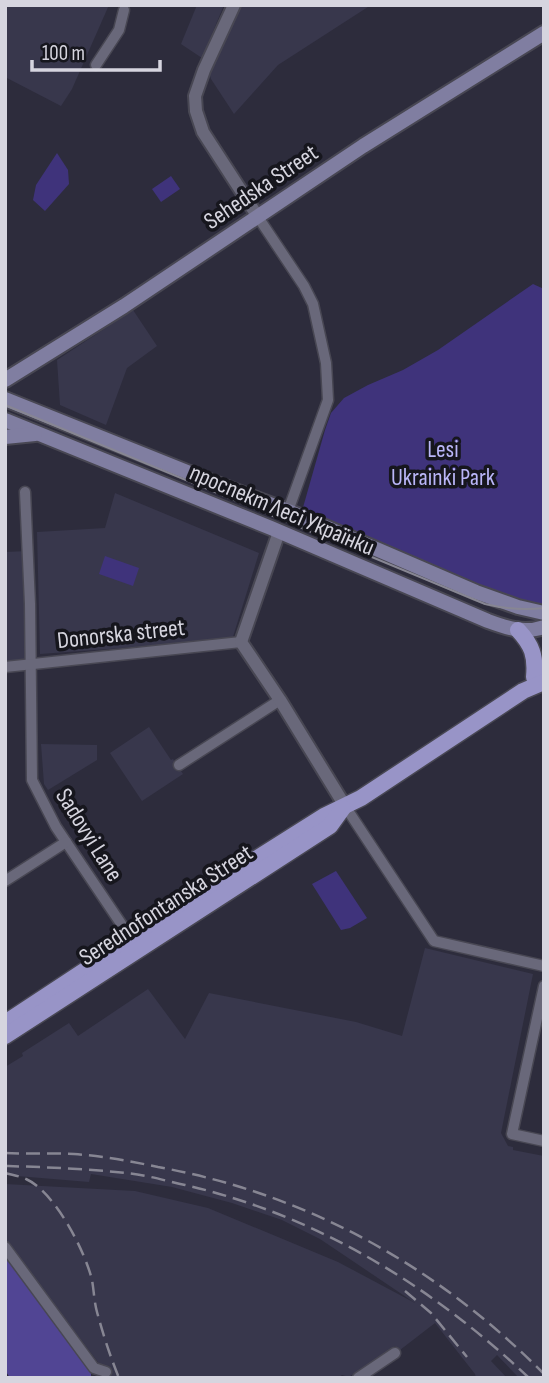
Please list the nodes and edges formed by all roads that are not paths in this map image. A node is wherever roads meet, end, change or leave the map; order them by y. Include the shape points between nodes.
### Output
1 (234, 5) edge
2 (124, 10) dead end
3 (544, 33) edge
4 (96, 65) dead end
5 (258, 217) junction
6 (5, 380) edge
7 (5, 399) edge
8 (5, 420) edge
9 (39, 434) junction
10 (5, 438) edge
11 (25, 492) dead end
12 (288, 511) junction
13 (279, 532) junction
14 (518, 607) junction
15 (544, 613) edge
16 (544, 627) edge
17 (518, 630) junction
18 (241, 642) junction
19 (31, 665) junction
20 (5, 667) edge
21 (540, 676) edge
22 (280, 700) junction
23 (179, 765) dead end
24 (345, 806) junction
25 (65, 842) junction
26 (5, 881) edge
27 (132, 940) junction
28 (544, 966) edge
29 (544, 986) edge
30 (5, 1023) edge
31 (5, 1036) edge
32 (544, 1141) edge
33 (5, 1247) edge
34 (395, 1353) dead end
35 (106, 1372) dead end
36 (358, 1378) edge

1 - 5 street via 204,70 195,96 196,111 202,132
2 - 4 street via 120,30
3 - 5 main road, Sehedska Street
5 - 6 main road, Sehedska Street
5 - 12 street via 313,304 326,363 328,400
7 - 12 main road, проспект Лесі Українки
8 - 9 main road, проспект Лесі Українки
9 - 10 main road
9 - 13 main road, проспект Лесі Українки
11 - 19 street, Sadovyi Lane
12 - 14 main road, проспект Лесі Українки
13 - 17 main road, проспект Лесі Українки
13 - 18 street
14 - 15 main road, проспект Лесі Українки
14 - 17 main road via 524,622
16 - 17 main road, проспект Лесі Українки
17 - 21 main road via 529,643
18 - 19 street, Donorska street
18 - 22 street
19 - 20 street, Donorska street
19 - 25 street, Sadovyi Lane via 32,780
21 - 24 main road, Serednofontanska Street
22 - 23 street
22 - 24 street
24 - 27 main road, Serednofontanska Street
24 - 28 street via 434,941
24 - 31 main road, Serednofontanska Street via 319,833
25 - 26 street
25 - 27 street, Sadovyi Lane
27 - 30 main road, Serednofontanska Street
29 - 32 street via 512,1135
33 - 35 street via 94,1368
34 - 36 street

